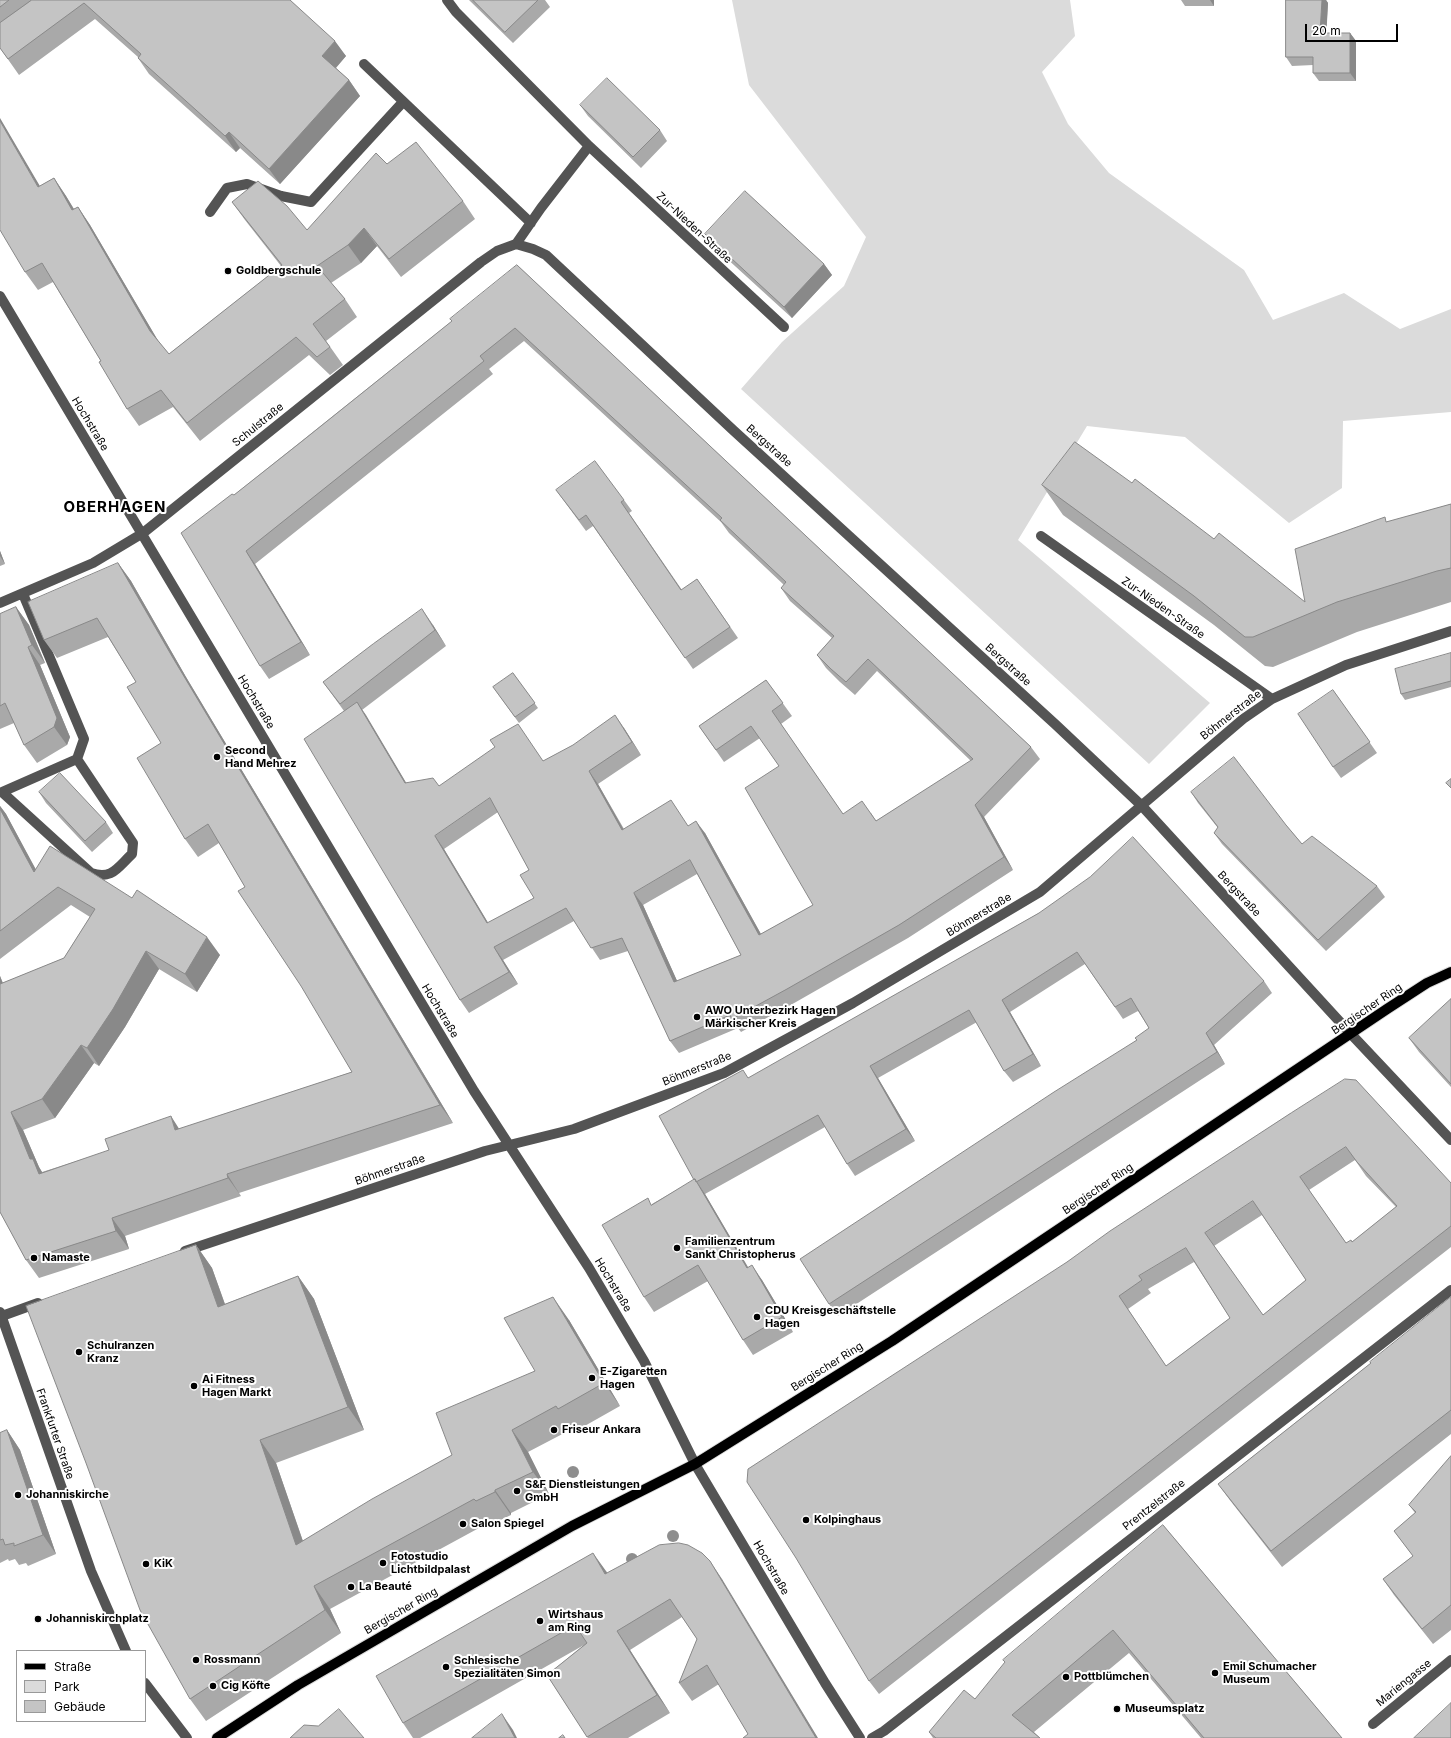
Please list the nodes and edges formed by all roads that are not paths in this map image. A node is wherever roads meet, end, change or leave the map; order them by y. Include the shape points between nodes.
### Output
1 (447, 0) edge
2 (364, 64) dead end
3 (403, 102) junction
4 (589, 146) junction
5 (210, 212) dead end
6 (531, 223) junction
7 (516, 244) junction
8 (0, 296) edge
9 (784, 327) dead end
10 (143, 533) junction
11 (1041, 536) dead end
12 (23, 594) junction
13 (0, 603) edge
14 (1451, 631) edge
15 (1272, 699) junction
16 (77, 759) junction
17 (1142, 806) junction
18 (1451, 972) edge
19 (1350, 1034) junction
20 (1451, 1140) edge
21 (510, 1145) junction
22 (175, 1254) edge
23 (1451, 1290) edge
24 (45, 1301) edge
25 (1, 1314) edge
26 (695, 1464) junction
27 (126, 1650) edge
28 (1451, 1660) edge
29 (146, 1684) edge
30 (1373, 1724) dead end
31 (187, 1738) edge
32 (217, 1738) edge
33 (860, 1738) edge
34 (872, 1738) edge

1 - 4 street, Zur-Nieden-Straße
2 - 3 street
3 - 5 street via 311,202 281,196 247,184 227,188
3 - 6 street
4 - 6 street
4 - 9 street, Zur-Nieden-Straße
6 - 7 street
7 - 10 street, Schulstraße via 497,251 481,262
7 - 17 street, Bergstraße via 533,248 546,255
8 - 10 street, Hochstraße
10 - 12 street, Schulstraße via 93,563
10 - 21 street, Hochstraße via 474,1091
11 - 15 street, Zur-Nieden-Straße
12 - 13 street, Schulstraße
12 - 16 street via 84,739
14 - 15 street, Böhmerstraße via 1346,665
15 - 17 street, Böhmerstraße via 1243,719
16 - 16 street via 2,792 90,873 108,876 132,854 133,843
17 - 19 street, Bergstraße
17 - 21 street, Böhmerstraße via 1040,892 853,1003 724,1073 574,1129
18 - 19 main road, Bergischer Ring via 1427,983
19 - 20 street, Bergstraße
19 - 26 main road, Bergischer Ring via 892,1341
21 - 22 street, Böhmerstraße via 485,1151
21 - 26 street, Hochstraße via 585,1261 641,1356
23 - 34 street, Prentzelstraße
24 - 25 street
25 - 27 street, Frankfurter Straße via 88,1564
26 - 32 main road, Bergischer Ring via 572,1526 298,1685
26 - 33 street, Hochstraße
28 - 30 street, Mariengasse
29 - 31 street

